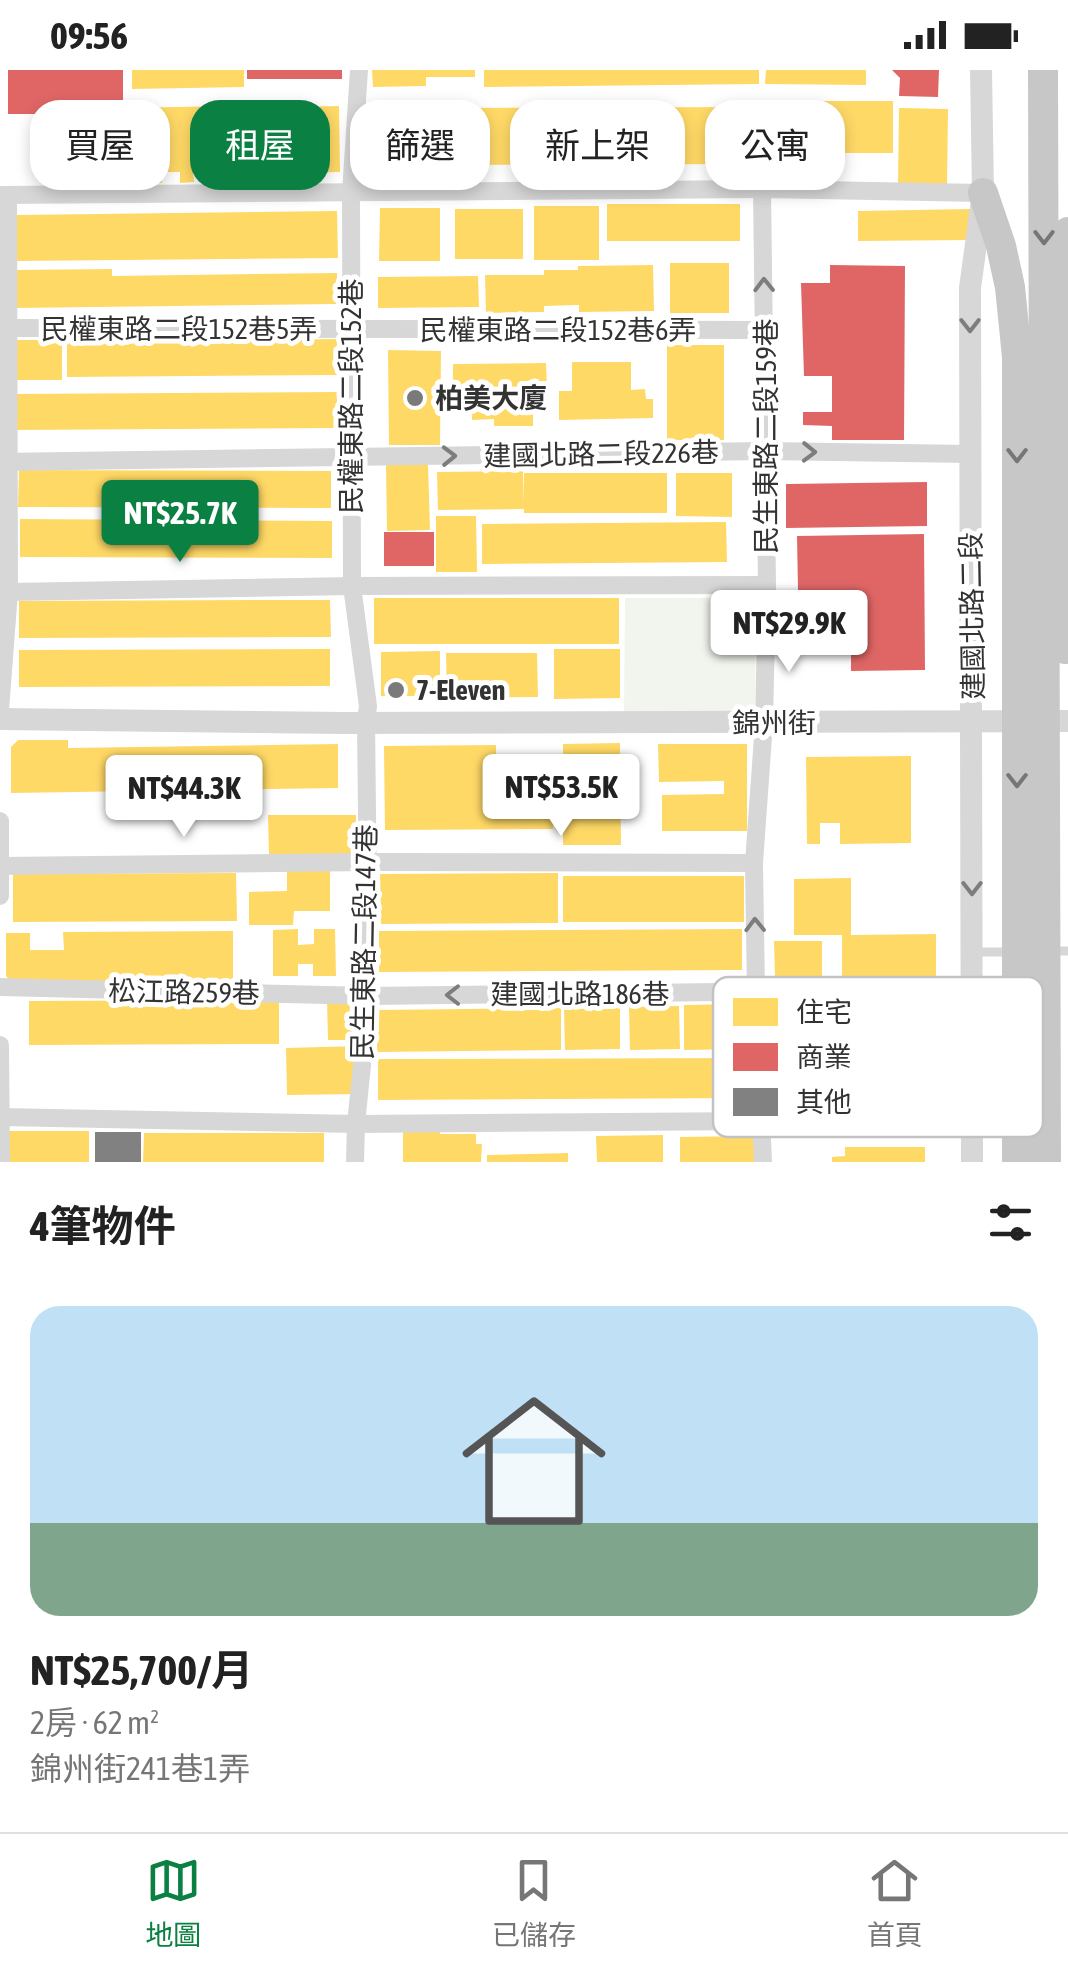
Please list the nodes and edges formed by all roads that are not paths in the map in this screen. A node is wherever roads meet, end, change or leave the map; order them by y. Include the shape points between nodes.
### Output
1 (358, 70) edge
2 (982, 70) edge
3 (1044, 70) edge
4 (705, 190) edge
5 (762, 190) edge
6 (817, 190) edge
7 (351, 193) junction
8 (983, 193) junction
9 (4, 195) edge
10 (1068, 232) edge
11 (8, 328) junction
12 (350, 330) junction
13 (765, 330) junction
14 (765, 451) junction
15 (970, 454) junction
16 (352, 458) junction
17 (4, 462) edge
18 (767, 585) junction
19 (352, 586) junction
20 (9, 592) junction
21 (0, 710) edge
22 (0, 719) edge
23 (366, 721) junction
24 (972, 721) junction
25 (1068, 721) edge
26 (764, 723) junction
27 (0, 821) edge
28 (368, 862) junction
29 (754, 863) junction
30 (0, 866) edge
31 (0, 896) edge
32 (1068, 951) edge
33 (972, 952) junction
34 (756, 977) edge
35 (971, 977) edge
36 (1018, 977) edge
37 (0, 988) edge
38 (713, 993) edge
39 (369, 996) junction
40 (0, 1045) edge
41 (1, 1118) edge
42 (713, 1121) edge
43 (356, 1124) junction
44 (762, 1137) edge
45 (972, 1137) edge
46 (1018, 1137) edge
47 (1, 1162) edge
48 (355, 1162) edge
49 (763, 1162) edge
50 (972, 1162) edge
51 (1018, 1162) edge
52 (1046, 1162) edge
53 (1062, 1162) edge

1 - 7 street, 民權東路二段152巷
2 - 8 street, 建國北路二段
3 -> 52 highway, bridge
4 - 7 street
13 -> 5 street, 民生東路二段159巷
6 - 8 street
7 - 9 street
7 - 12 street, 民權東路二段152巷
8 -> 15 street, 建國北路二段 via 970,288
8 -> 36 highway, bridge via 1002,246 1017,357
9 - 11 street
10 - 53 highway, bridge
11 - 12 street, 民權東路二段152巷5弄
11 - 17 street
12 - 13 street, 民權東路二段152巷6弄
12 - 16 street, 民權東路二段152巷
13 - 14 street, 民生東路二段159巷
14 -> 15 street, 建國北路二段226巷
16 -> 14 street, 建國北路二段226巷
14 - 18 street, 民生東路二段159巷
15 - 24 street, 建國北路二段
16 - 17 street, 建國北路二段226巷
16 - 19 street, 民權東路二段152巷
17 - 20 street
18 - 19 street
18 - 26 street, 民生東路二段159巷
19 - 20 street
19 - 23 street, 民權東路二段152巷
20 - 21 street
22 - 23 street, 錦州街
23 - 26 street, 錦州街
23 - 28 street, 民生東路二段147巷
24 - 25 street, 錦州街
24 - 26 street, 錦州街
24 -> 33 street, 建國北路二段
26 - 29 street, 民生東路二段159巷
27 - 30 street
28 - 29 street
28 - 30 street
28 - 39 street, 民生東路二段147巷
34 -> 29 street, 民生東路二段159巷
30 - 31 street
32 - 33 lane
33 - 35 street, 建國北路二段
37 - 39 street, 松江路259巷
38 -> 39 street, 建國北路186巷
39 - 43 street, 民生東路二段147巷
40 - 41 street
41 - 43 street
41 - 47 street
42 - 43 street
43 - 48 street, 民生東路二段147巷
44 - 49 street, 民生東路二段159巷
45 - 50 street, 建國北路二段
46 -> 51 highway, bridge

